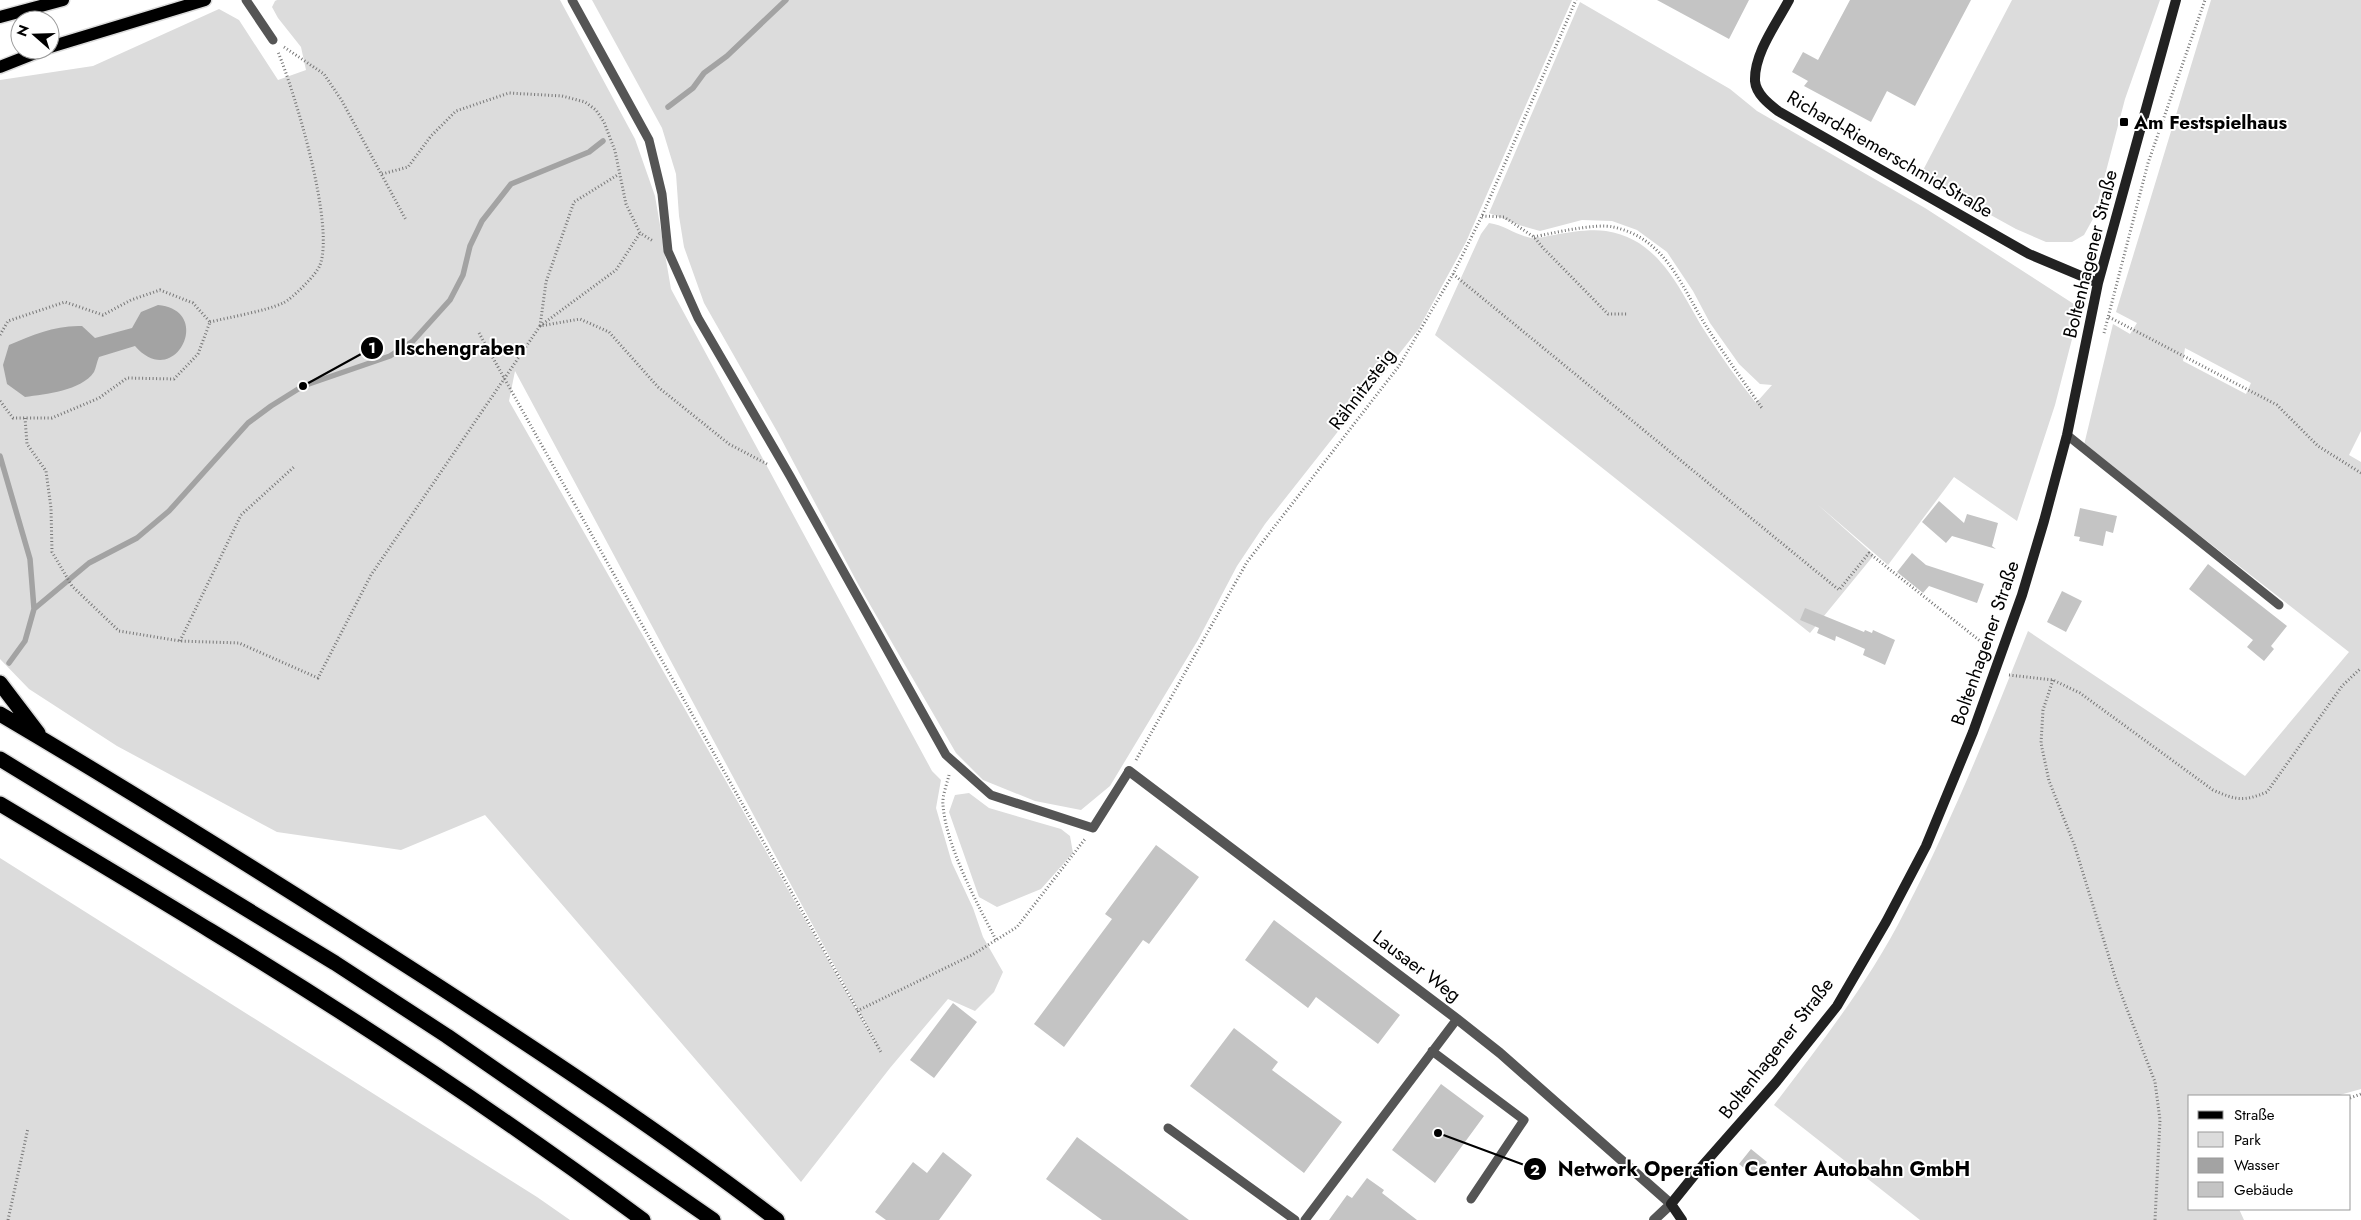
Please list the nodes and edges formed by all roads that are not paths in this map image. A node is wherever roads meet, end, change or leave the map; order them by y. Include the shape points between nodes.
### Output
1 (63, 0) edge
2 (206, 0) edge
3 (246, 0) edge
4 (572, 0) edge
5 (1789, 0) edge
6 (2176, 0) edge
7 (0, 17) edge
8 (273, 40) road end
9 (60, 44) edge
10 (18, 60) edge
11 (0, 67) edge
12 (2098, 283) junction
13 (2067, 436) junction
14 (2279, 605) dead end
15 (0, 683) edge
16 (0, 714) edge
17 (44, 740) junction
18 (0, 759) edge
19 (1129, 771) joint
20 (0, 804) edge
21 (1457, 1018) junction
22 (1432, 1051) junction
23 (1168, 1128) dead end
24 (1471, 1199) dead end
25 (1671, 1204) junction
26 (643, 1220) edge
27 (714, 1220) edge
28 (777, 1220) edge
29 (1295, 1220) edge
30 (1305, 1220) edge
31 (1654, 1220) edge
32 (1682, 1220) edge

1 - 7 main road
2 - 9 main road
3 - 8 lane
4 - 19 lane via 649,140 662,194 668,252 698,318 946,755 992,795 1093,828
5 - 12 street, Richard-Riemerschmid-Straße via 1760,56 1755,82 1763,98 1778,111 2029,254
6 - 12 street, Boltenhagener Straße
10 - 11 main road
12 - 13 street, Boltenhagener Straße
13 - 14 lane
13 - 25 street, Boltenhagener Straße via 2022,595 1973,732 1926,846 1837,1006
15 - 17 highway
16 - 17 highway
17 - 28 highway via 242,860 556,1062 708,1167
18 - 27 highway via 335,963
19 - 21 street, Lausaer Weg
20 - 26 highway via 213,931 365,1029 517,1129
21 - 22 lane
21 - 25 street, Lausaer Weg
22 - 24 lane via 1524,1120
22 - 30 lane
23 - 29 lane
25 - 31 street
25 - 32 street

